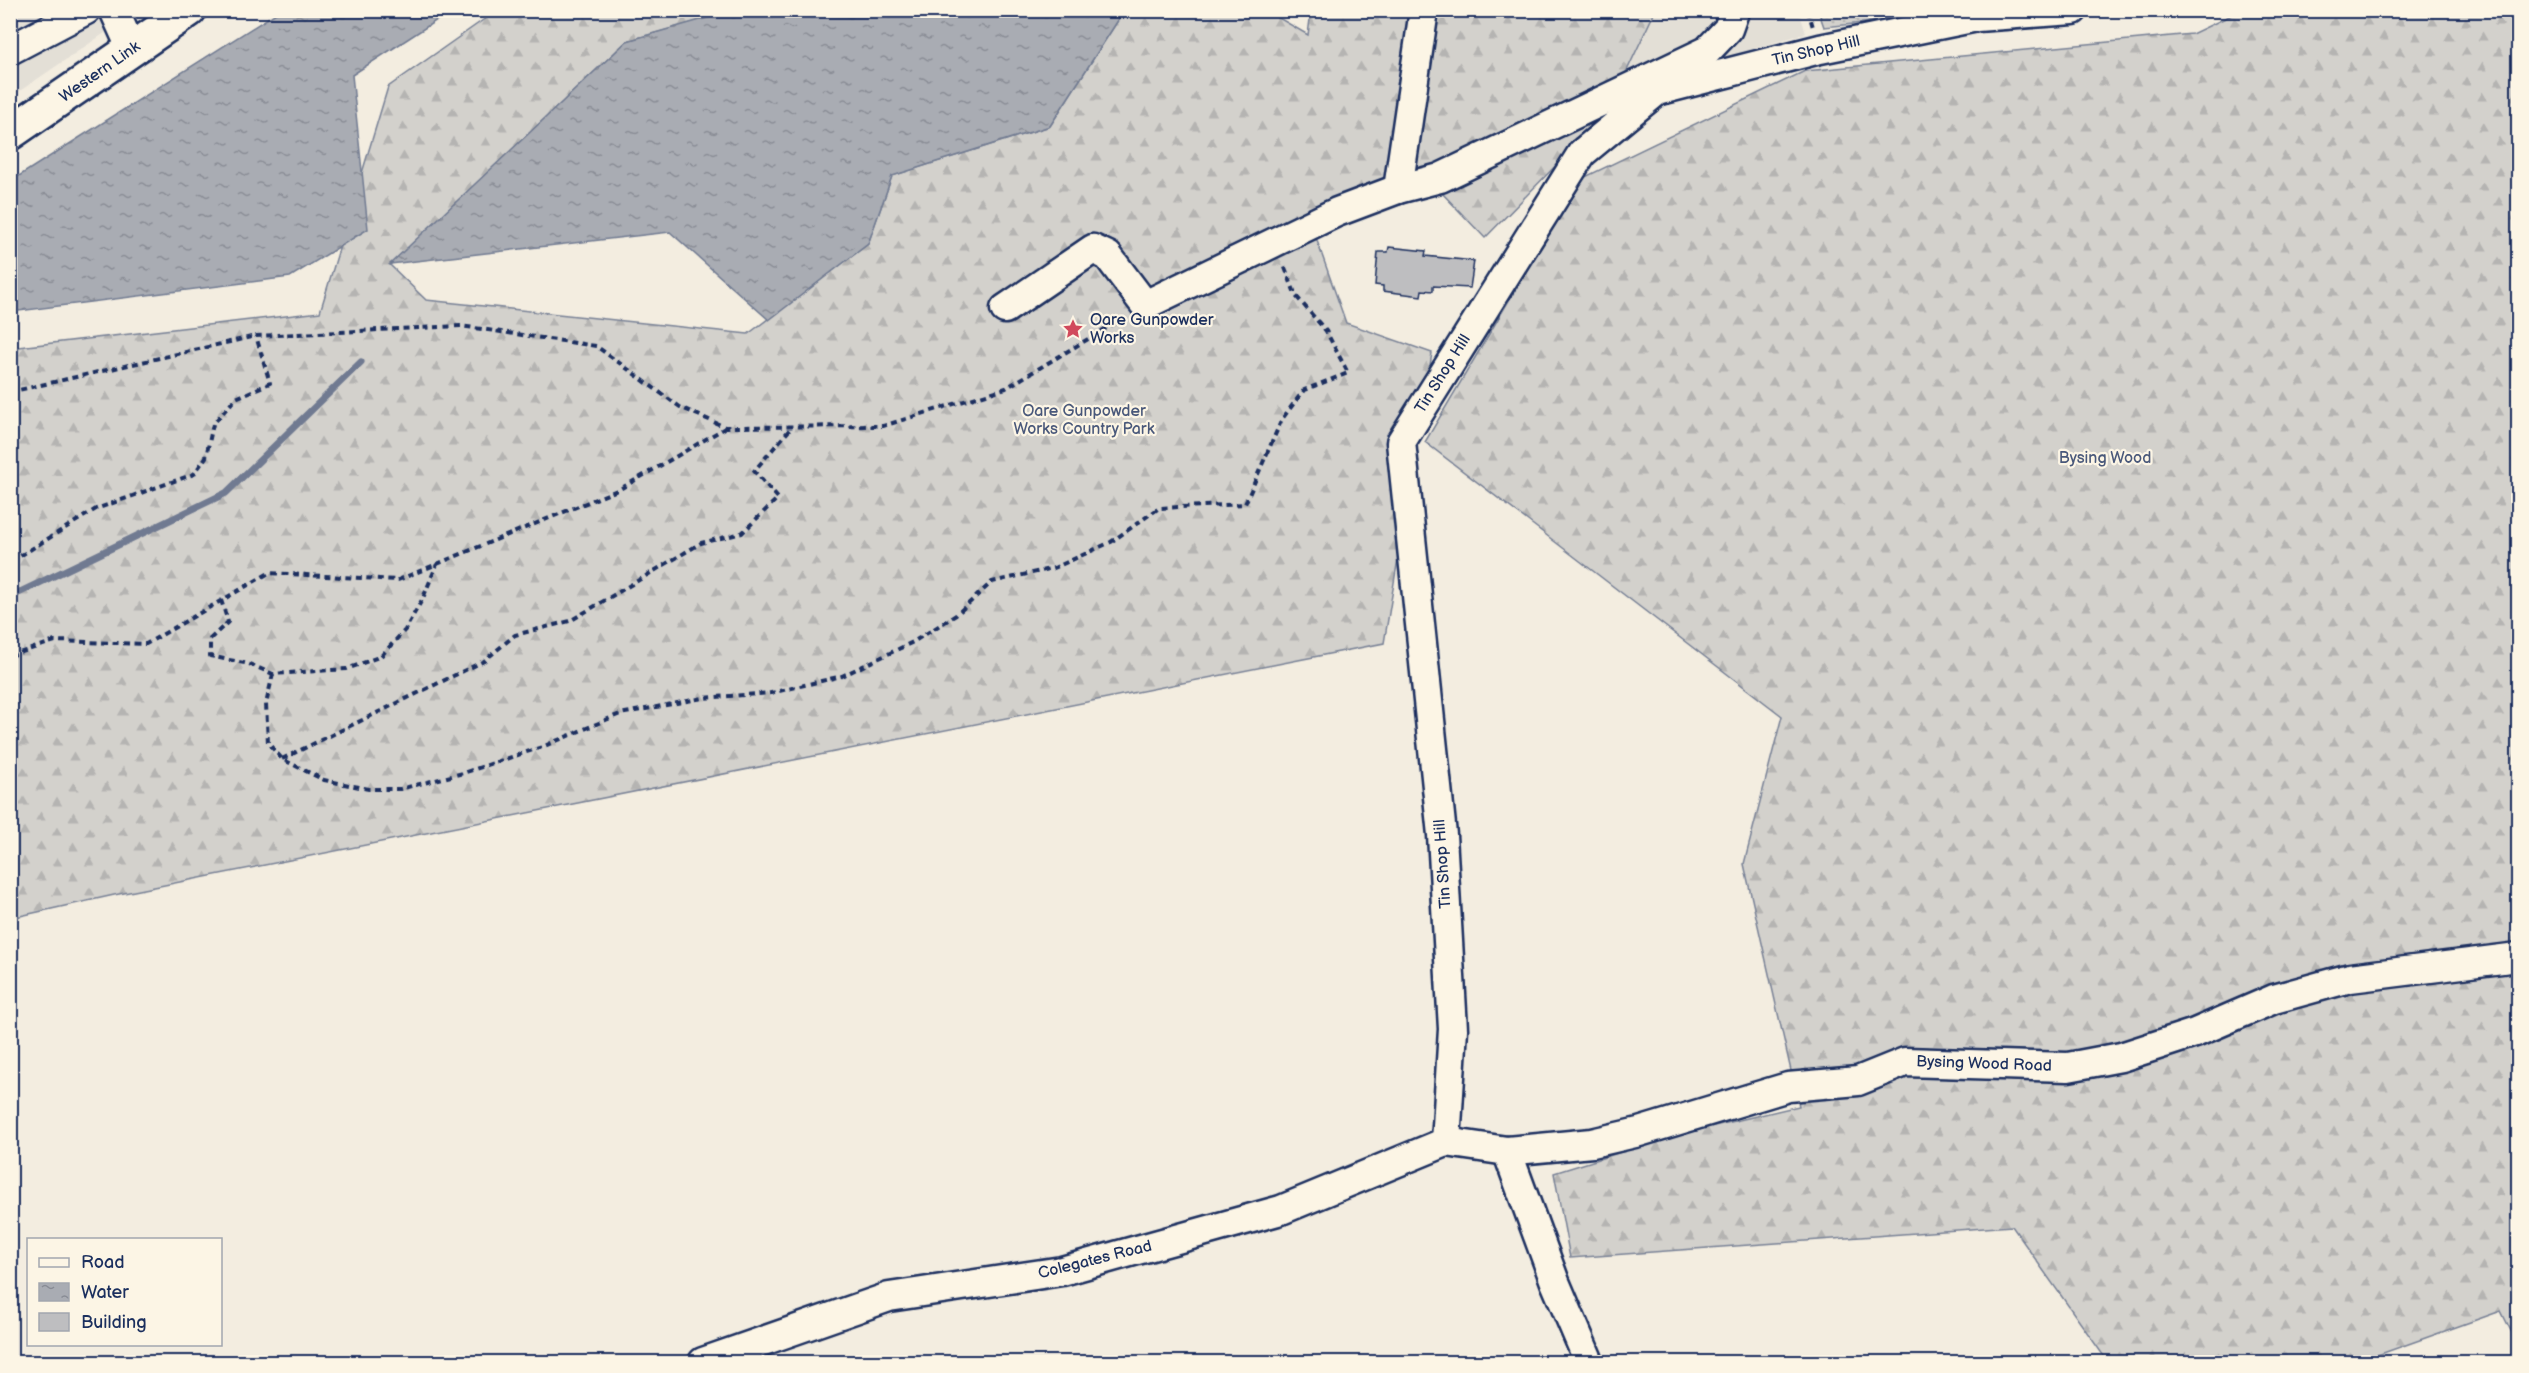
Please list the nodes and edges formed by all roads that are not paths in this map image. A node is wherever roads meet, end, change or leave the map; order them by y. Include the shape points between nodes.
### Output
1 (86, 10) edge
2 (114, 10) edge
3 (189, 10) edge
4 (1424, 10) edge
5 (2073, 10) edge
6 (1734, 12) dead end
7 (10, 50) edge
8 (132, 50) junction
9 (10, 134) edge
10 (1398, 189) junction
11 (1005, 309) dead end
12 (2518, 957) edge
13 (1446, 1142) junction
14 (1507, 1151) junction
15 (703, 1362) edge
16 (1589, 1362) edge

1 - 7 street
2 - 8 street
3 - 8 main road, Western Link
4 - 10 street
5 - 13 street, Tin Shop Hill via 1977,17 1820,49 1657,91 1582,153 1401,442 1442,835 1453,1029
6 - 10 street via 1728,29 1707,51 1440,178
8 - 9 main road, Western Link
10 - 11 street via 1337,212 1145,306 1108,256 1093,249
12 - 14 street, Bysing Wood Road via 2350,978 2274,999 2195,1033 2121,1057 2068,1067 1905,1062 1858,1081 1788,1087 1592,1143
13 - 14 street, Bysing Wood Road
13 - 15 street, Colegates Road via 1281,1210 1062,1271 889,1297
14 - 16 street

